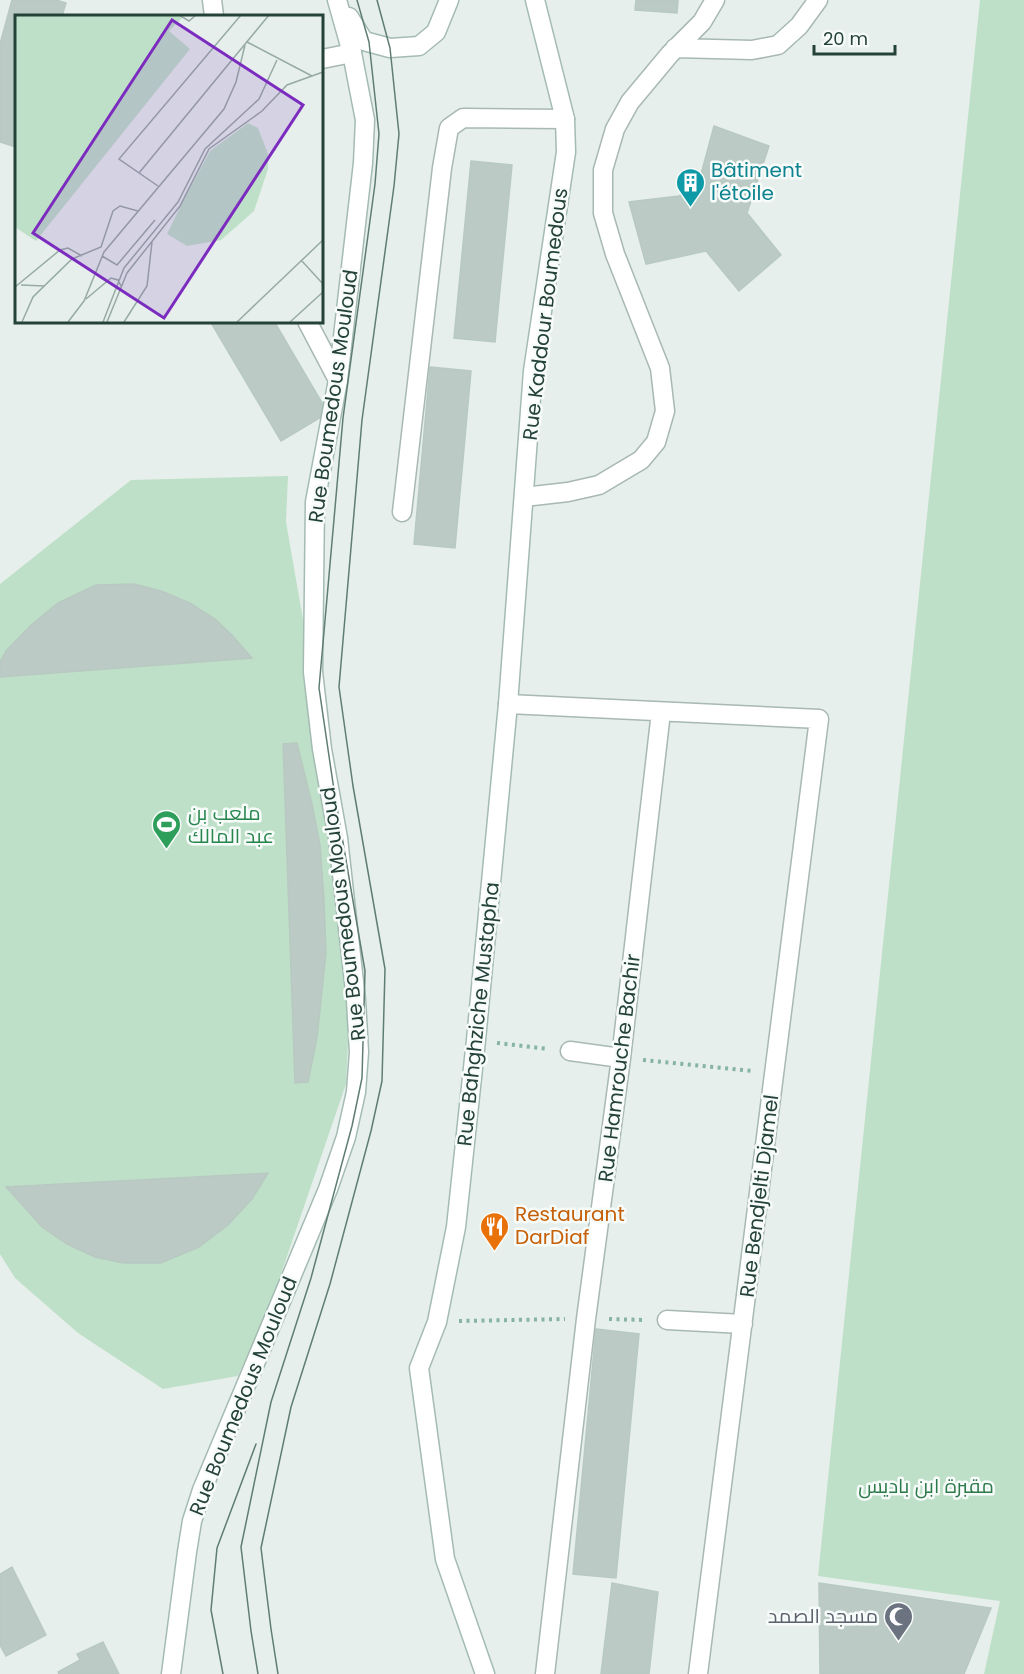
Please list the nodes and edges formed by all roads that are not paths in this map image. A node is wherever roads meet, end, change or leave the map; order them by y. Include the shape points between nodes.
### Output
1 (212, 0) edge
2 (338, 0) edge
3 (449, 0) edge
4 (535, 0) edge
5 (715, 0) edge
6 (818, 0) edge
7 (214, 15) edge
8 (675, 48) junction
9 (352, 53) junction
10 (322, 59) edge
11 (565, 119) junction
12 (308, 322) edge
13 (338, 380) junction
14 (524, 497) junction
15 (402, 512) dead end
16 (508, 704) junction
17 (662, 712) junction
18 (570, 1051) road end
19 (621, 1058) junction
20 (667, 1320) road end
21 (743, 1324) junction
22 (171, 1674) edge
23 (484, 1674) edge
24 (545, 1674) edge
25 (698, 1674) edge

1 - 7 street
2 - 3 street via 364,41 390,48 420,46 436,32
2 - 9 street, Rue Boumedous Mouloud
4 - 11 street, Rue Kaddour Boumedous
5 - 8 street via 702,22
6 - 8 street via 799,26 778,45 752,50
8 - 14 street via 630,102 615,129 603,170 603,213 660,368 665,411 656,442 641,460 600,485
9 - 10 street
9 - 13 street, Rue Boumedous Mouloud via 365,120
11 - 14 street, Rue Kaddour Boumedous via 566,152 533,371
11 - 15 street via 463,118 449,128
12 - 13 street
13 - 22 street, Rue Boumedous Mouloud via 315,502 313,672 338,838 356,1000 356,1092 328,1190 196,1510
14 - 16 street, Rue Kaddour Boumedous
16 - 17 street
16 - 23 street, Rue Bahghziche Mustapha via 456,1227 437,1322 419,1368 445,1559
17 - 19 street, Rue Hamrouche Bachir
17 - 21 street, Rue Bendjelti Djamel via 819,718
18 - 19 street
19 - 24 street, Rue Hamrouche Bachir
20 - 21 street
21 - 25 street, Rue Bendjelti Djamel

